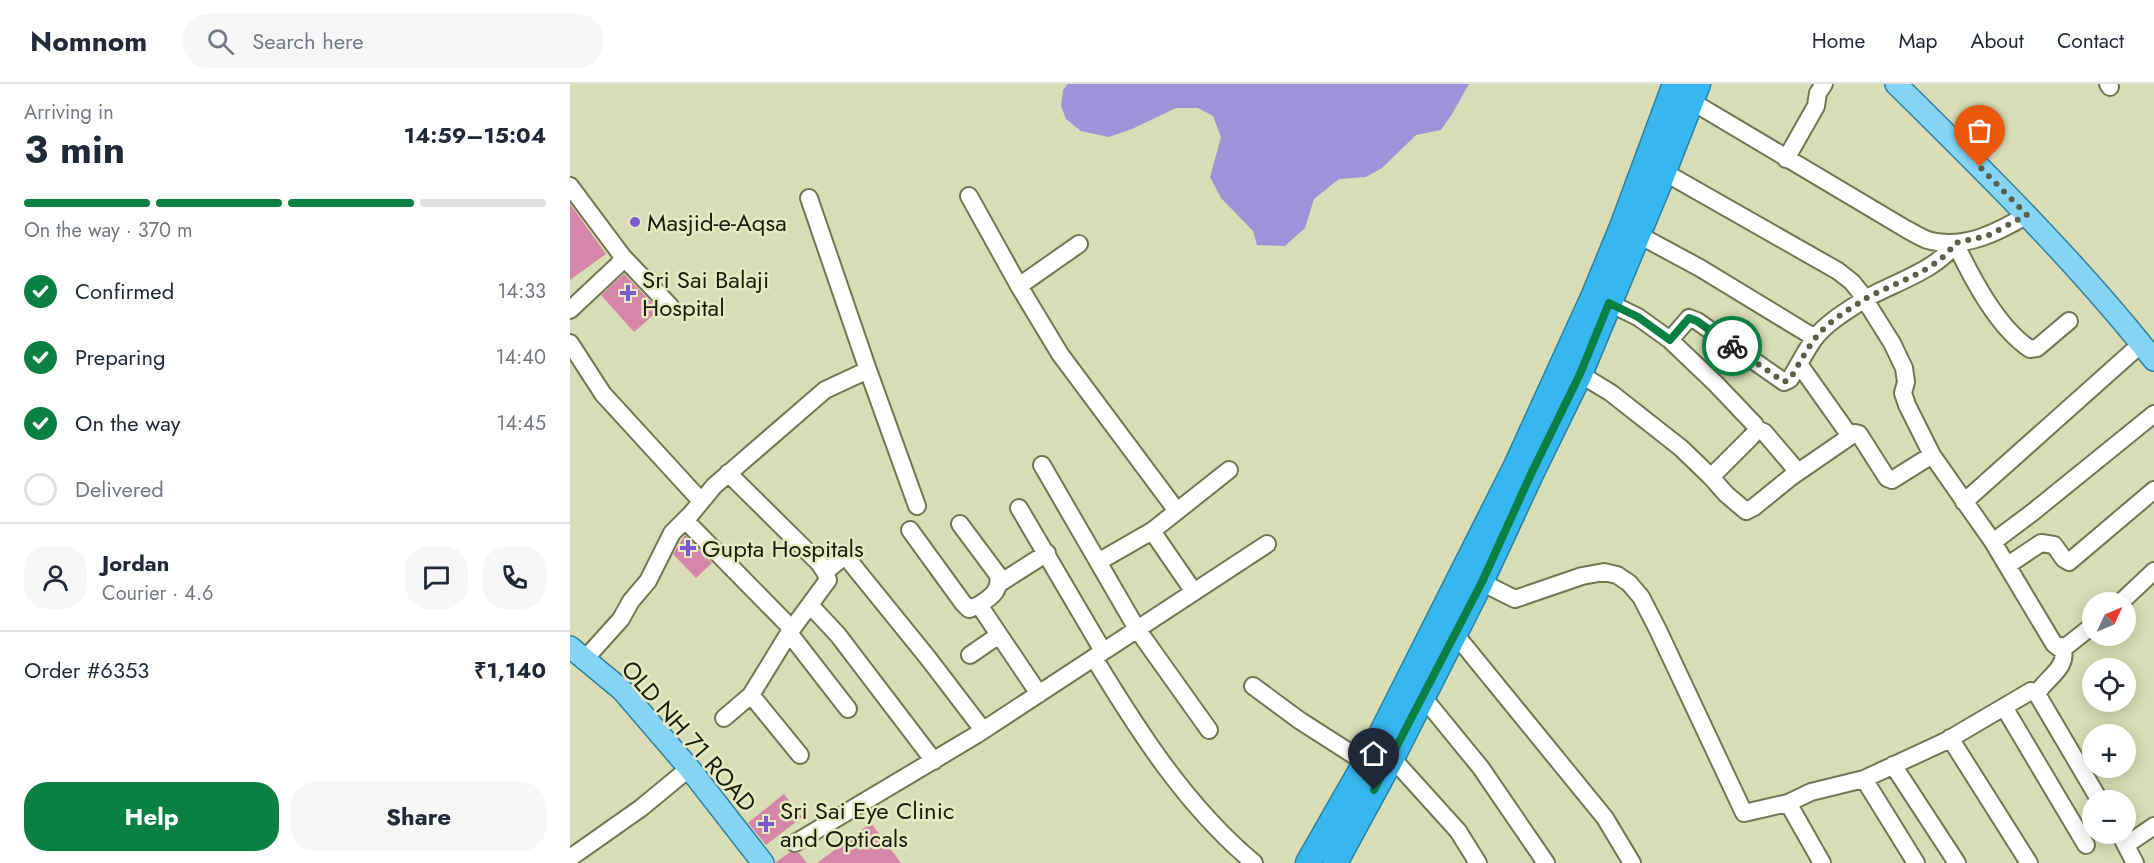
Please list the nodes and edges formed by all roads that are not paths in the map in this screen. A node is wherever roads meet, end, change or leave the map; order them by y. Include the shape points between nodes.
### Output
1 (1824, 84) edge
2 (1896, 84) edge
3 (1688, 90) edge
4 (1786, 159) junction
5 (1664, 172) junction
6 (573, 191) edge
7 (969, 196) dead end
8 (809, 198) dead end
9 (2027, 215) junction
10 (1637, 234) junction
11 (1955, 243) junction
12 (1079, 244) dead end
13 (623, 257) junction
14 (1019, 286) junction
15 (1866, 299) junction
16 (1609, 303) junction
17 (670, 306) dead end
18 (570, 310) edge
19 (2069, 321) dead end
20 (1815, 338) junction
21 (1670, 340) junction
22 (570, 343) edge
23 (2148, 352) edge
24 (1799, 364) junction
25 (868, 370) junction
26 (1580, 374) junction
27 (2154, 414) edge
28 (1756, 429) junction
29 (1850, 436) junction
30 (1932, 455) junction
31 (1042, 465) dead end
32 (1229, 470) dead end
33 (1798, 472) junction
34 (728, 473) junction
35 (1711, 477) junction
36 (2154, 490) edge
37 (701, 501) junction
38 (1964, 502) junction
39 (917, 506) dead end
40 (1020, 508) dead end
41 (1177, 511) junction
42 (685, 520) junction
43 (960, 524) dead end
44 (910, 530) dead end
45 (1152, 531) junction
46 (1993, 542) junction
47 (1267, 544) dead end
48 (1047, 553) junction
49 (1098, 562) junction
50 (2008, 565) junction
51 (2154, 571) edge
52 (825, 572) junction
53 (1482, 582) junction
54 (1000, 583) junction
55 (1194, 592) junction
56 (2132, 592) edge
57 (810, 605) junction
58 (979, 605) junction
59 (1137, 629) junction
60 (791, 631) junction
61 (1455, 634) junction
62 (2082, 634) edge
63 (999, 635) junction
64 (2062, 646) junction
65 (970, 655) dead end
66 (1098, 655) junction
67 (575, 656) edge
68 (1253, 686) dead end
69 (1039, 694) junction
70 (2037, 694) junction
71 (751, 695) junction
72 (1423, 697) junction
73 (2004, 707) junction
74 (848, 709) dead end
75 (724, 718) dead end
76 (983, 730) junction
77 (1209, 730) dead end
78 (1950, 738) junction
79 (800, 755) dead end
80 (1392, 758) junction
81 (934, 761) junction
82 (1366, 763) junction
83 (1893, 765) junction
84 (681, 775) junction
85 (1864, 779) junction
86 (2094, 790) edge
87 (1788, 802) junction
88 (2154, 826) edge
89 (2136, 834) edge
90 (795, 843) dead end
91 (2125, 844) edge
92 (2086, 845) dead end
93 (570, 858) edge
94 (750, 863) edge
95 (763, 863) edge
96 (1254, 863) edge
97 (1308, 863) edge
98 (1335, 863) edge
99 (1478, 863) edge
100 (1546, 863) edge
101 (1632, 863) edge
102 (1822, 863) edge
103 (1916, 863) edge
104 (1957, 863) edge
105 (2030, 863) edge
106 (2135, 863) edge

1 - 4 street
2 - 9 main road
3 - 4 street
3 - 5 highway
3 - 82 highway via 1622,227 1516,466
4 - 11 street via 1929,240
5 - 10 highway
5 - 15 street via 1838,271
6 - 13 street
7 - 14 street
8 - 25 street
9 - 11 street via 1987,236
9 - 23 main road
10 - 16 highway
10 - 20 street
11 - 15 street via 1934,263
11 - 19 street via 2002,321 2030,349 2037,348
12 - 14 street
13 - 17 street
13 - 18 street
14 - 41 street via 1060,354
15 - 20 street
15 - 30 street via 1904,368 1904,393
16 - 21 street via 1638,317
16 - 26 highway
20 - 24 street
21 - 24 street via 1689,318 1784,382
21 - 28 street
22 - 37 street via 603,394
23 - 38 street
24 - 29 street
25 - 34 street via 825,390
25 - 39 street
26 - 35 street via 1682,448
26 - 53 highway
27 - 46 street
28 - 33 street via 1764,432
28 - 35 street
29 - 30 street via 1859,434 1892,480
29 - 33 street
30 - 38 street
31 - 49 street
32 - 41 street
33 - 35 street via 1746,511
34 - 37 street
34 - 52 street
36 - 50 street via 2069,562 2054,545 2041,543
37 - 42 street
38 - 46 street
40 - 48 street
41 - 45 street
42 - 60 street
42 - 67 street via 672,533 648,581 621,619
43 - 54 street
44 - 58 street via 969,609
45 - 49 street
45 - 55 street
46 - 50 street
47 - 55 street
48 - 54 street
48 - 66 street
49 - 59 street
50 - 64 street via 2054,644
51 - 56 street
52 - 57 street via 828,580
52 - 76 street via 847,558
53 - 61 highway
53 - 87 street via 1515,599 1582,576 1604,573 1629,583 1658,628 1744,813
54 - 58 street via 992,596
55 - 59 street
57 - 60 street
57 - 81 street via 838,635
58 - 63 street
59 - 66 street
59 - 77 street
60 - 71 street
60 - 74 street
61 - 72 highway
61 - 101 street via 1605,818
62 - 64 street
63 - 65 street
63 - 69 street
64 - 70 street via 2062,666
66 - 69 street
66 - 96 street via 1125,709 1167,769 1200,811
67 - 84 main road, OLD NH 71 ROAD
67 - 95 main road, OLD NH 71 ROAD via 622,690
68 - 82 street
69 - 76 street
70 - 73 street via 2031,691
70 - 86 street
71 - 75 street
71 - 79 street
72 - 80 highway
72 - 100 street via 1481,768
73 - 78 street
73 - 92 street
76 - 81 street
78 - 83 street
78 - 105 street
80 - 98 highway
80 - 99 street via 1458,831
81 - 90 street
82 - 97 highway
83 - 85 street
83 - 104 street
84 - 93 street
84 - 94 main road, OLD NH 71 ROAD
85 - 87 street
85 - 103 street
87 - 102 street
88 - 89 street
91 - 106 street

